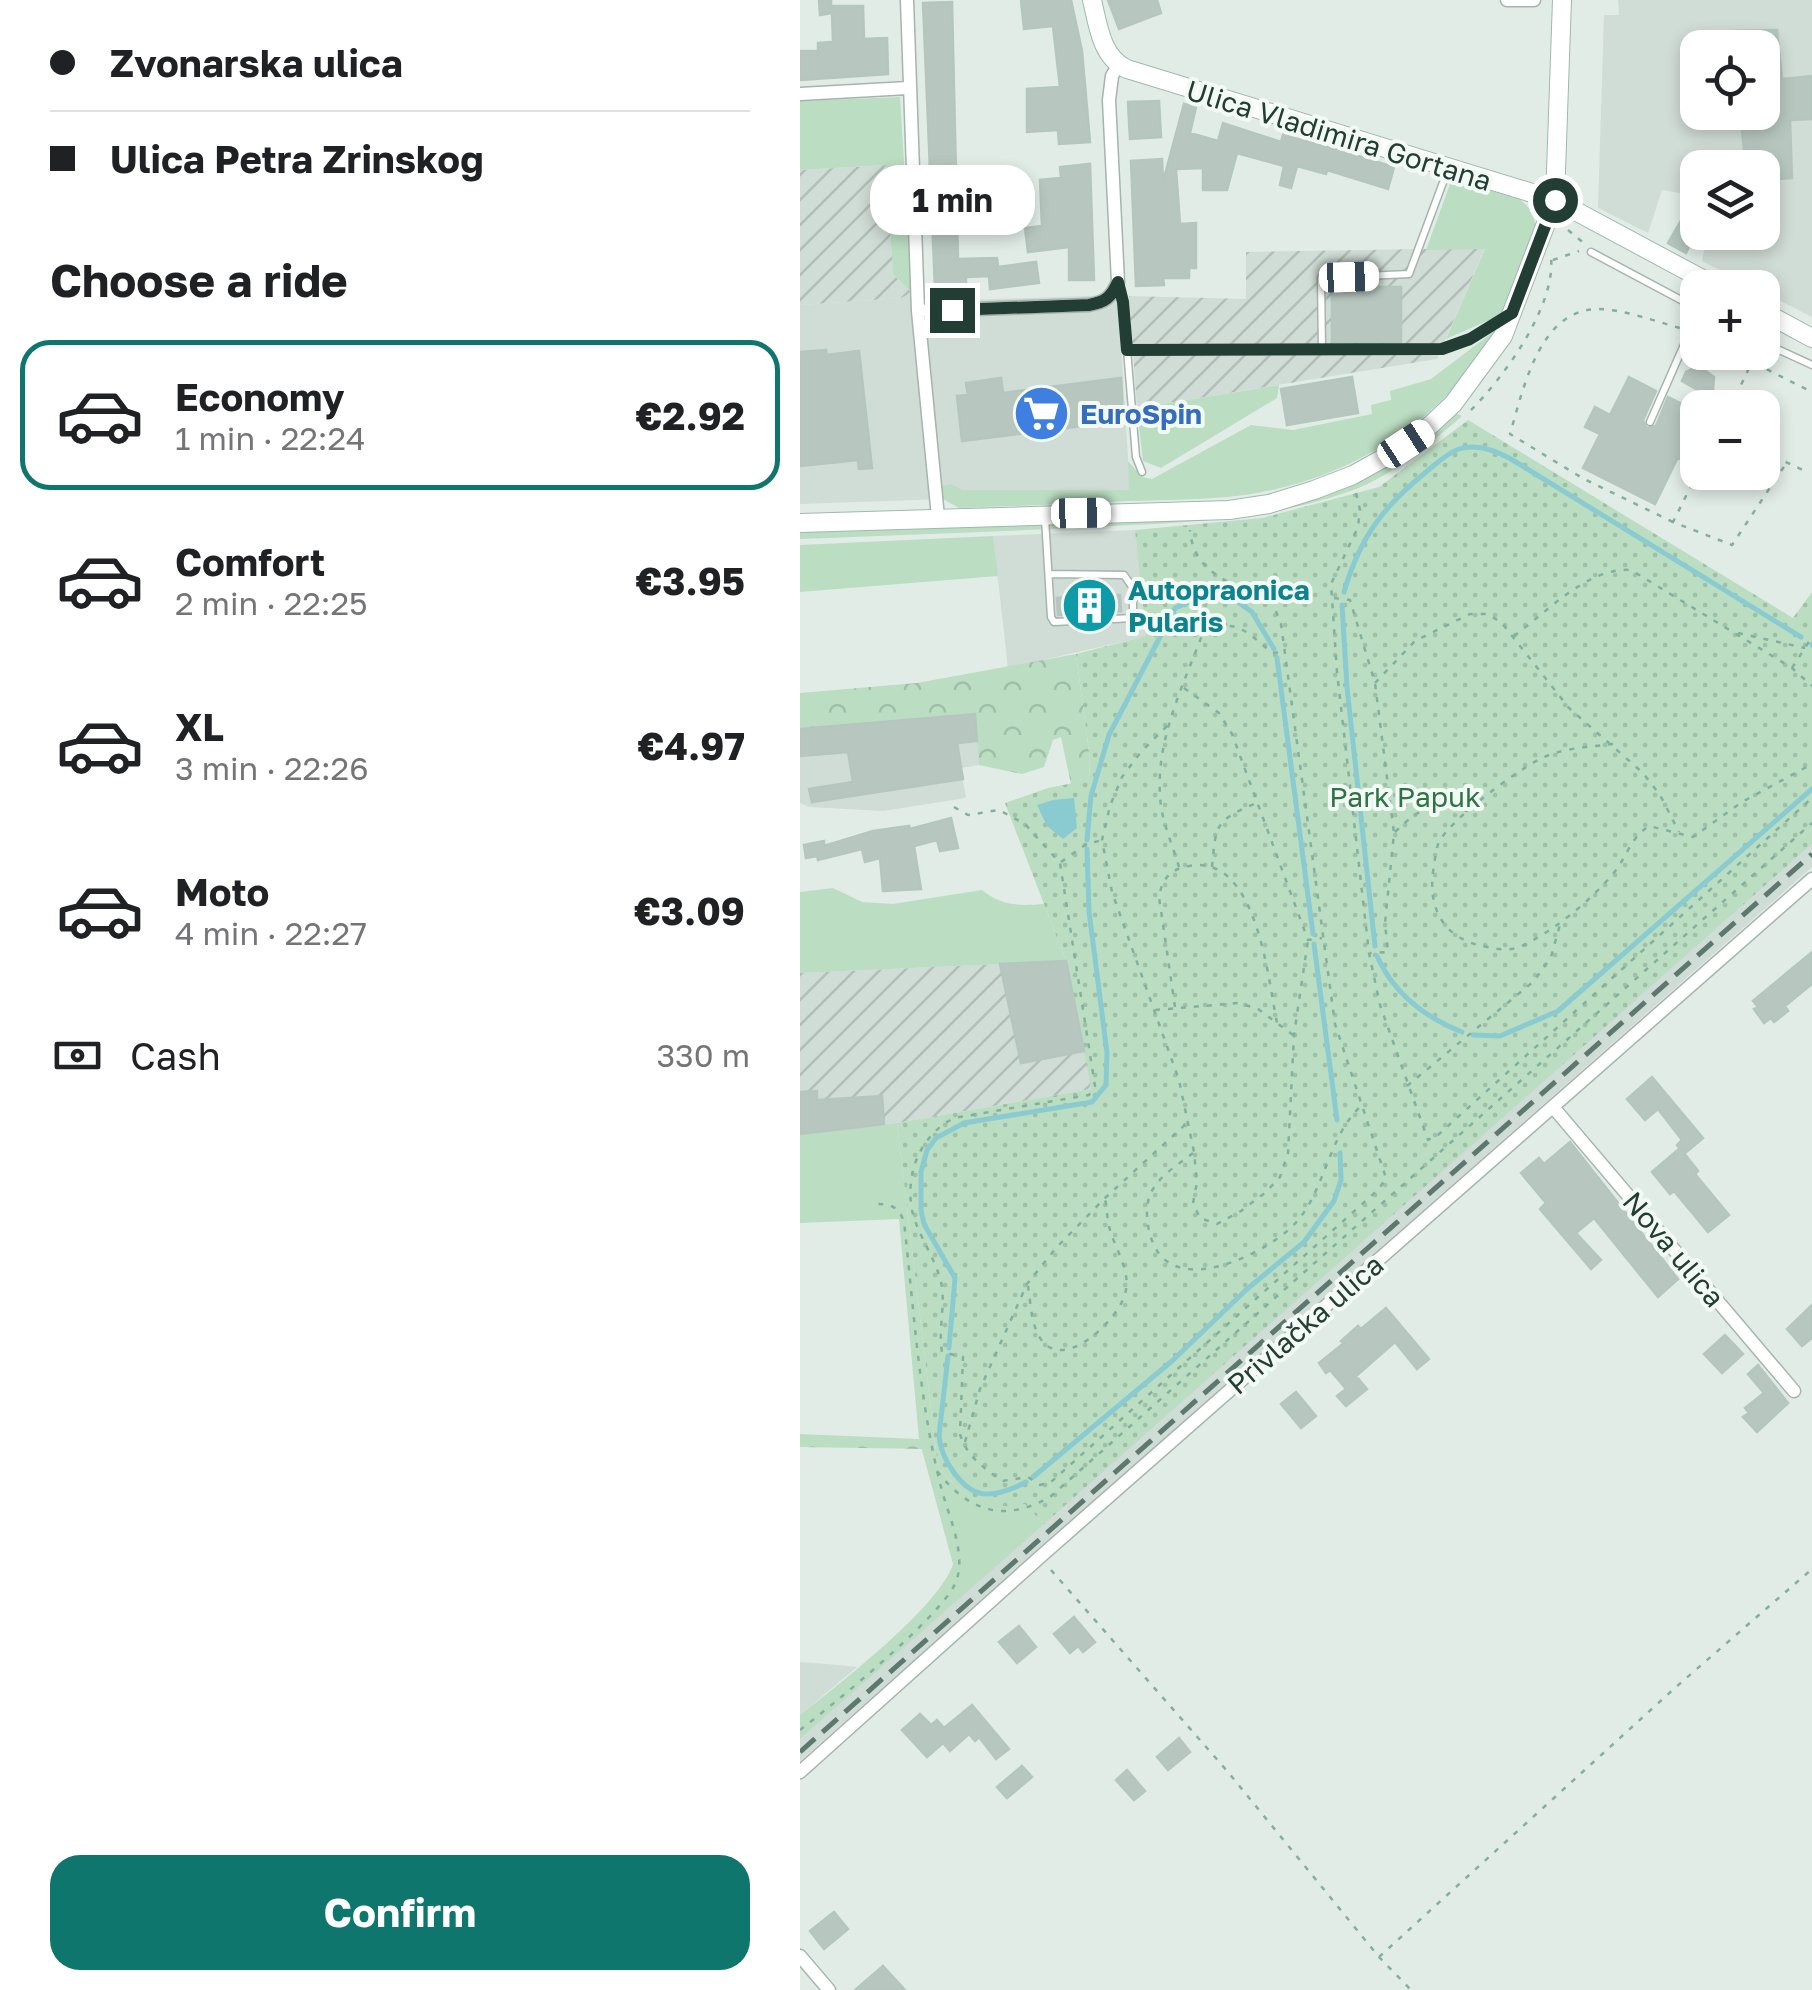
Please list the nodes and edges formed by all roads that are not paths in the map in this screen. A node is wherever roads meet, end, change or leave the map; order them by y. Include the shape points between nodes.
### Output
1 (907, 0) edge
2 (1092, 0) edge
3 (1507, 0) edge
4 (1534, 0) edge
5 (1562, 0) edge
6 (1118, 65) junction
7 (908, 88) junction
8 (800, 94) edge
9 (1449, 168) junction
10 (1555, 200) junction
11 (1589, 248) road end
12 (1684, 270) edge
13 (1118, 282) junction
14 (1680, 301) edge
15 (918, 311) junction
16 (1512, 313) junction
17 (1780, 321) edge
18 (1812, 338) edge
19 (1780, 349) edge
20 (1127, 350) junction
21 (1322, 350) junction
22 (1680, 353) edge
23 (1812, 365) edge
24 (1650, 422) dead end
25 (1142, 472) dead end
26 (1045, 514) junction
27 (938, 516) junction
28 (800, 522) edge
29 (1050, 574) junction
30 (1812, 880) edge
31 (1553, 1106) junction
32 (1794, 1391) dead end
33 (800, 1772) edge
34 (800, 1956) edge
35 (829, 1990) edge

1 - 7 street
2 - 6 main road via 1101,38
3 - 4 street
5 - 10 main road
6 - 9 main road, Ulica Vladimira Gortana
6 - 13 street via 1109,100
7 - 8 street
7 - 15 street
9 - 10 main road, Ulica Vladimira Gortana
9 - 21 lane via 1409,274 1322,278
10 - 12 main road, Ulica Vladimira Gortana
10 - 16 main road
11 - 14 lane
13 - 15 street via 1104,302 1089,305
13 - 20 lane
15 - 27 street
16 - 21 lane via 1442,349
16 - 26 main road via 1453,404 1424,432 1353,475 1269,504 1229,510
17 - 18 main road
19 - 23 lane
20 - 21 lane
20 - 25 lane
22 - 24 lane
26 - 27 main road
26 - 29 lane
27 - 28 main road
29 - 29 lane via 1124,575 1133,588 1133,618 1054,622
30 - 31 street, Privlačka ulica
31 - 32 street, Nova ulica
31 - 33 street, Privlačka ulica
34 - 35 street

